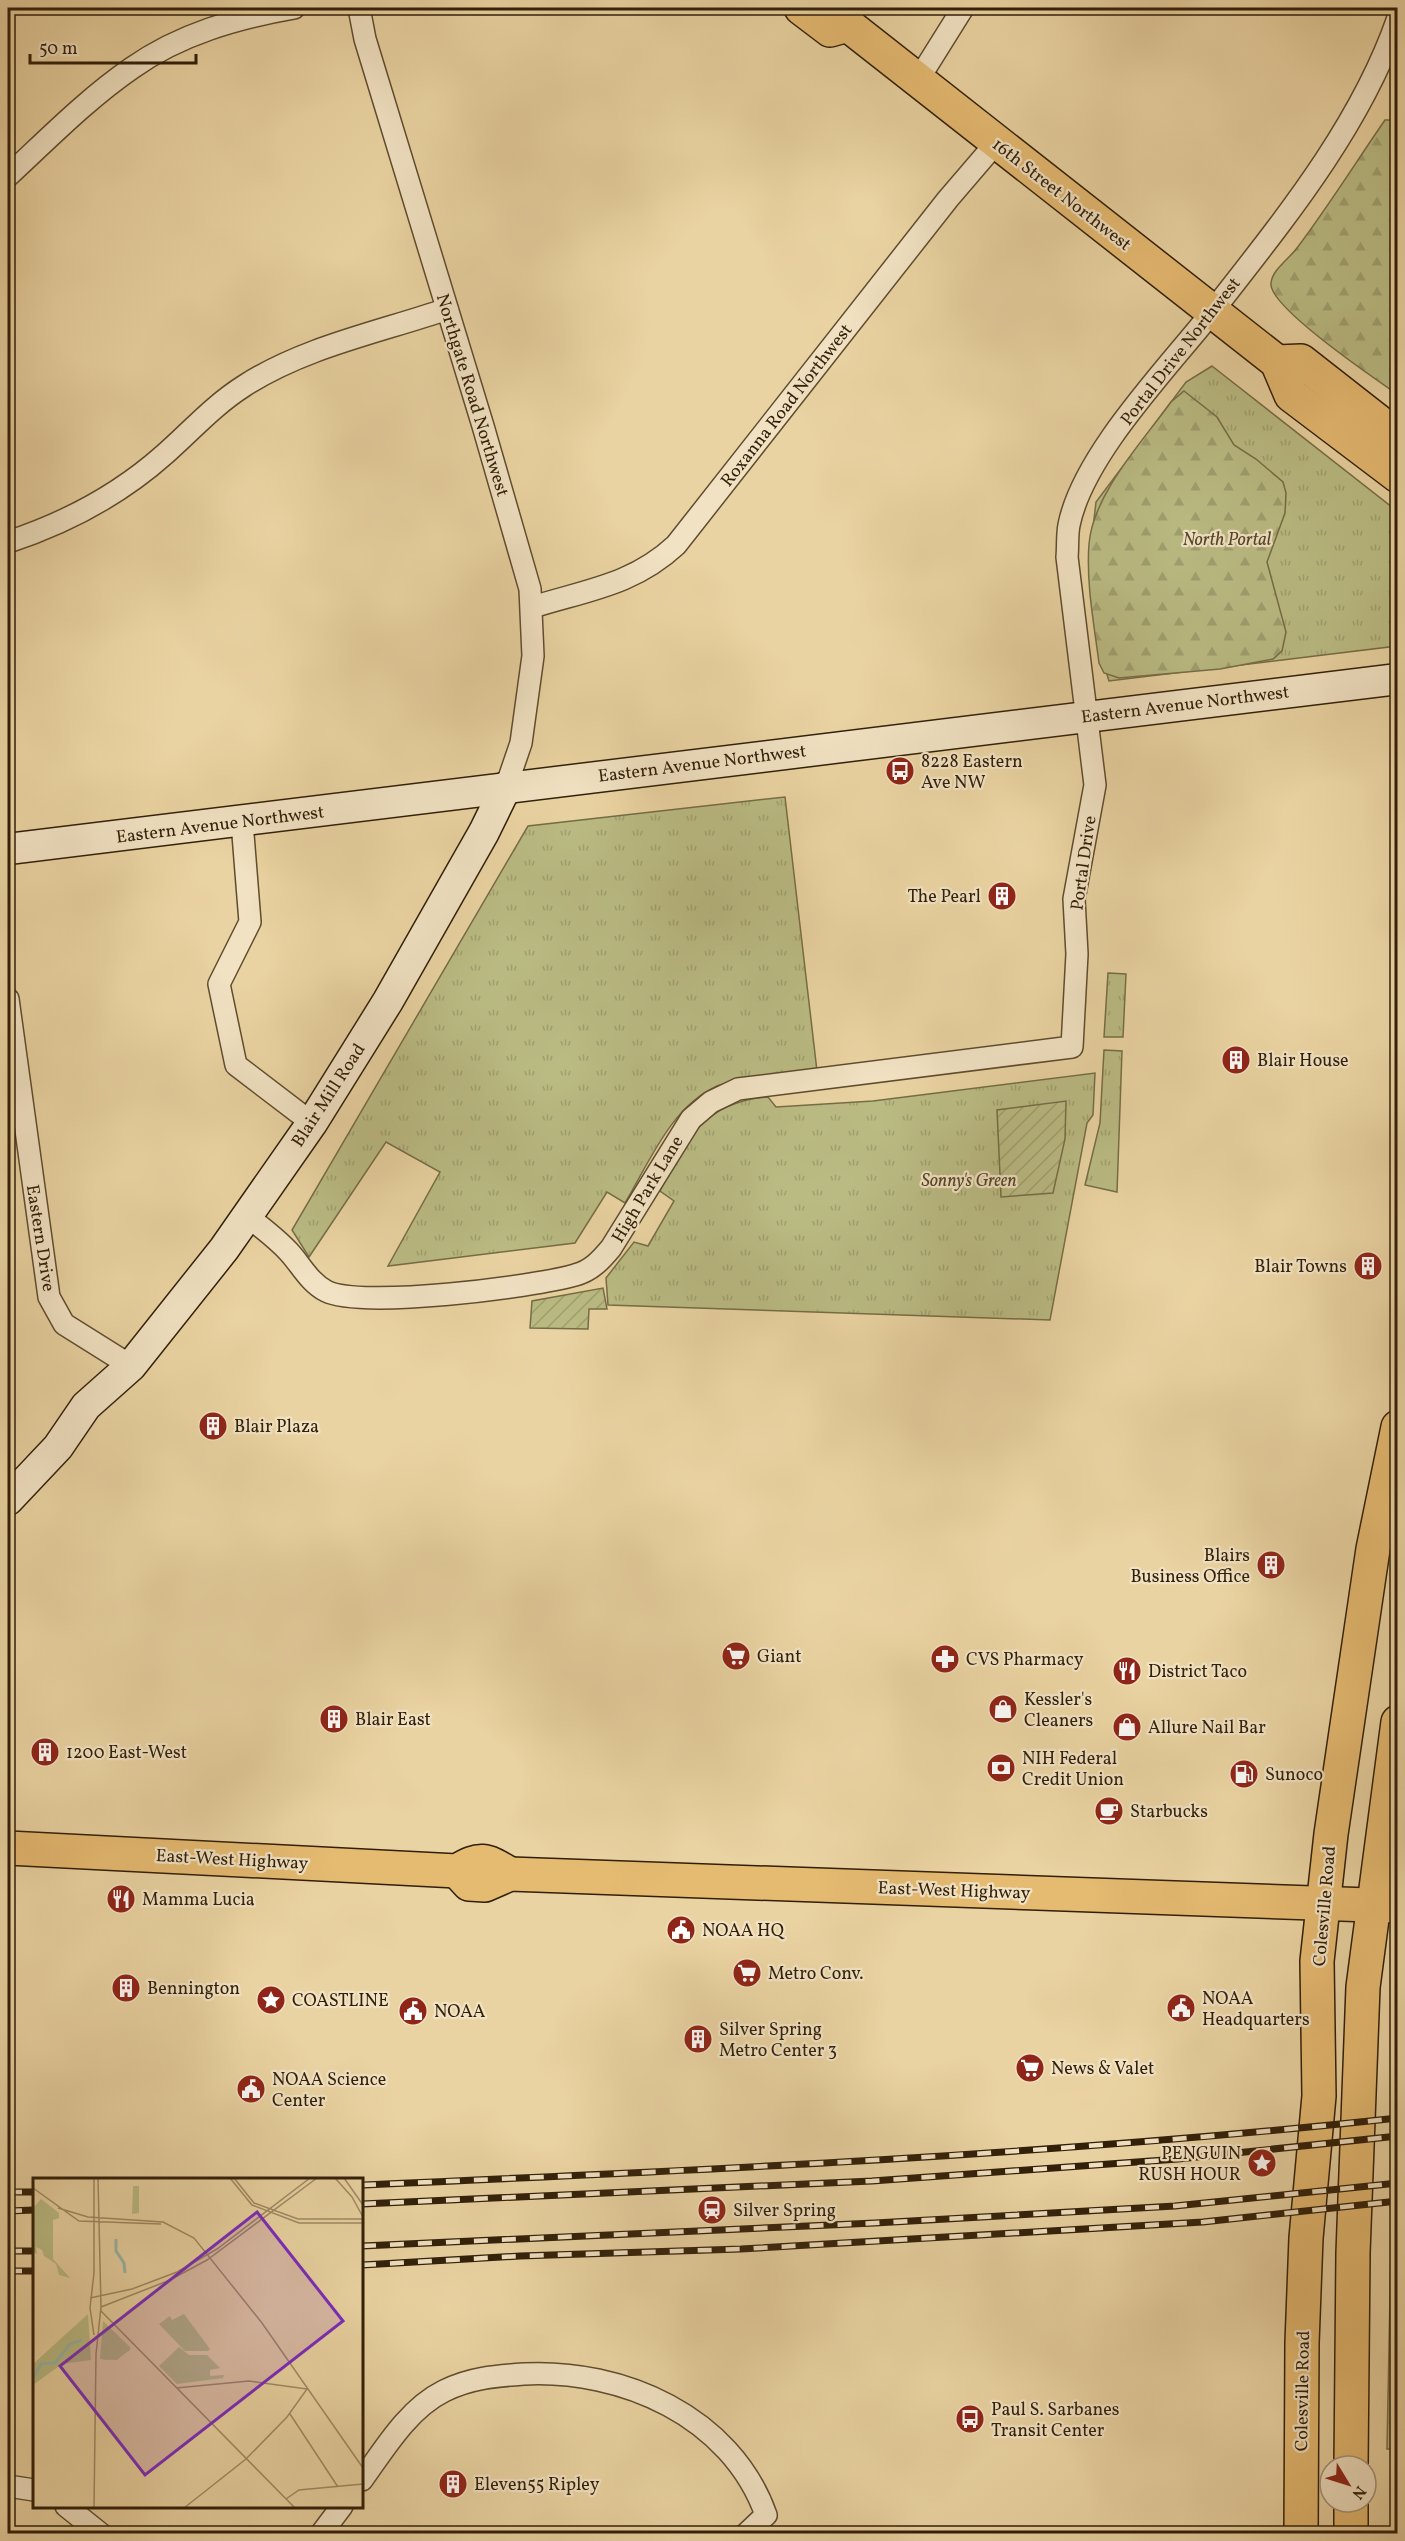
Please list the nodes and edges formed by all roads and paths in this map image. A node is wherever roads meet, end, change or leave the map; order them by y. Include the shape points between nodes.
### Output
1 (294, 8) edge
2 (359, 8) edge
3 (801, 8) edge
4 (963, 8) edge
5 (844, 16) edge
6 (1398, 18) edge
7 (918, 80) junction
8 (996, 143) junction
9 (8, 176) edge
10 (447, 309) junction
11 (1212, 311) junction
12 (1277, 362) junction
13 (1398, 437) edge
14 (1398, 476) edge
15 (8, 542) edge
16 (533, 607) junction
17 (1398, 679) edge
18 (1086, 715) junction
19 (506, 787) junction
20 (242, 822) junction
21 (8, 849) edge
22 (8, 999) edge
23 (1072, 1047) joint
24 (312, 1123) junction
25 (247, 1216) junction
26 (124, 1373) junction
27 (1398, 1426) edge
28 (8, 1500) edge
29 (1398, 1722) edge
30 (8, 1848) edge
31 (1322, 1904) junction
32 (1386, 1906) edge
33 (1351, 2454) edge
34 (363, 2479) edge
35 (8, 2486) edge
36 (33, 2490) edge
37 (68, 2508) edge
38 (340, 2508) edge
39 (1351, 2514) edge
40 (101, 2534) edge
41 (321, 2534) edge
42 (746, 2534) edge
43 (1301, 2534) edge
44 (1351, 2534) edge

1 - 9 street via 222,25 183,39 146,59 99,92
2 - 10 street, Northgate Road Northwest
3 - 5 main road, 16th Street Northwest via 830,30
4 - 7 street
5 - 7 main road, 16th Street Northwest
6 - 11 street, Portal Drive Northwest via 1376,71 1338,140
7 - 8 main road, 16th Street Northwest
8 - 11 main road, 16th Street Northwest
8 - 16 street, Roxanna Road Northwest via 676,544 631,578
10 - 15 street via 262,375 216,406 155,462 110,495 77,514
10 - 16 street, Northgate Road Northwest via 527,572
11 - 12 main road, 16th Street Northwest
11 - 18 street, Portal Drive Northwest via 1104,448 1081,489 1069,525 1067,557
12 - 13 main road via 1301,361
12 - 14 main road, 16th Street Northwest via 1291,394
16 - 19 street, Northgate Road Northwest via 534,647 525,719
17 - 18 street, Eastern Avenue Northwest
18 - 19 street, Eastern Avenue Northwest
18 - 23 street, Portal Drive via 1095,785 1074,899 1077,954
19 - 20 street, Eastern Avenue Northwest
19 - 24 street, Blair Mill Road via 394,991
20 - 21 street, Eastern Avenue Northwest
20 - 24 street via 250,922 219,984 236,1065
22 - 26 street, Eastern Drive via 49,1297 64,1324
23 - 25 street, High Park Lane via 824,1077 729,1093 691,1119 611,1248 595,1266 577,1275 495,1291 368,1298 327,1292 303,1272 291,1253
24 - 25 street, Blair Mill Road
25 - 26 street, Blair Mill Road
26 - 28 street, Blair Mill Road via 100,1421 68,1432
27 - 31 main road, Colesville Road via 1373,1549
29 - 32 main road
30 - 31 main road, East-West Highway via 457,1871 469,1884 485,1885 510,1874
31 - 32 main road, East-West Highway
31 - 43 main road, Colesville Road via 1317,1961 1319,2096 1306,2238 1302,2343
32 - 33 main road via 1363,1987 1353,2253
34 - 42 street via 407,2419 442,2392 466,2380 559,2372 622,2384 655,2398 700,2427 732,2456 758,2492 766,2515
35 - 36 street
37 - 40 street
38 - 41 street
39 - 44 main road

